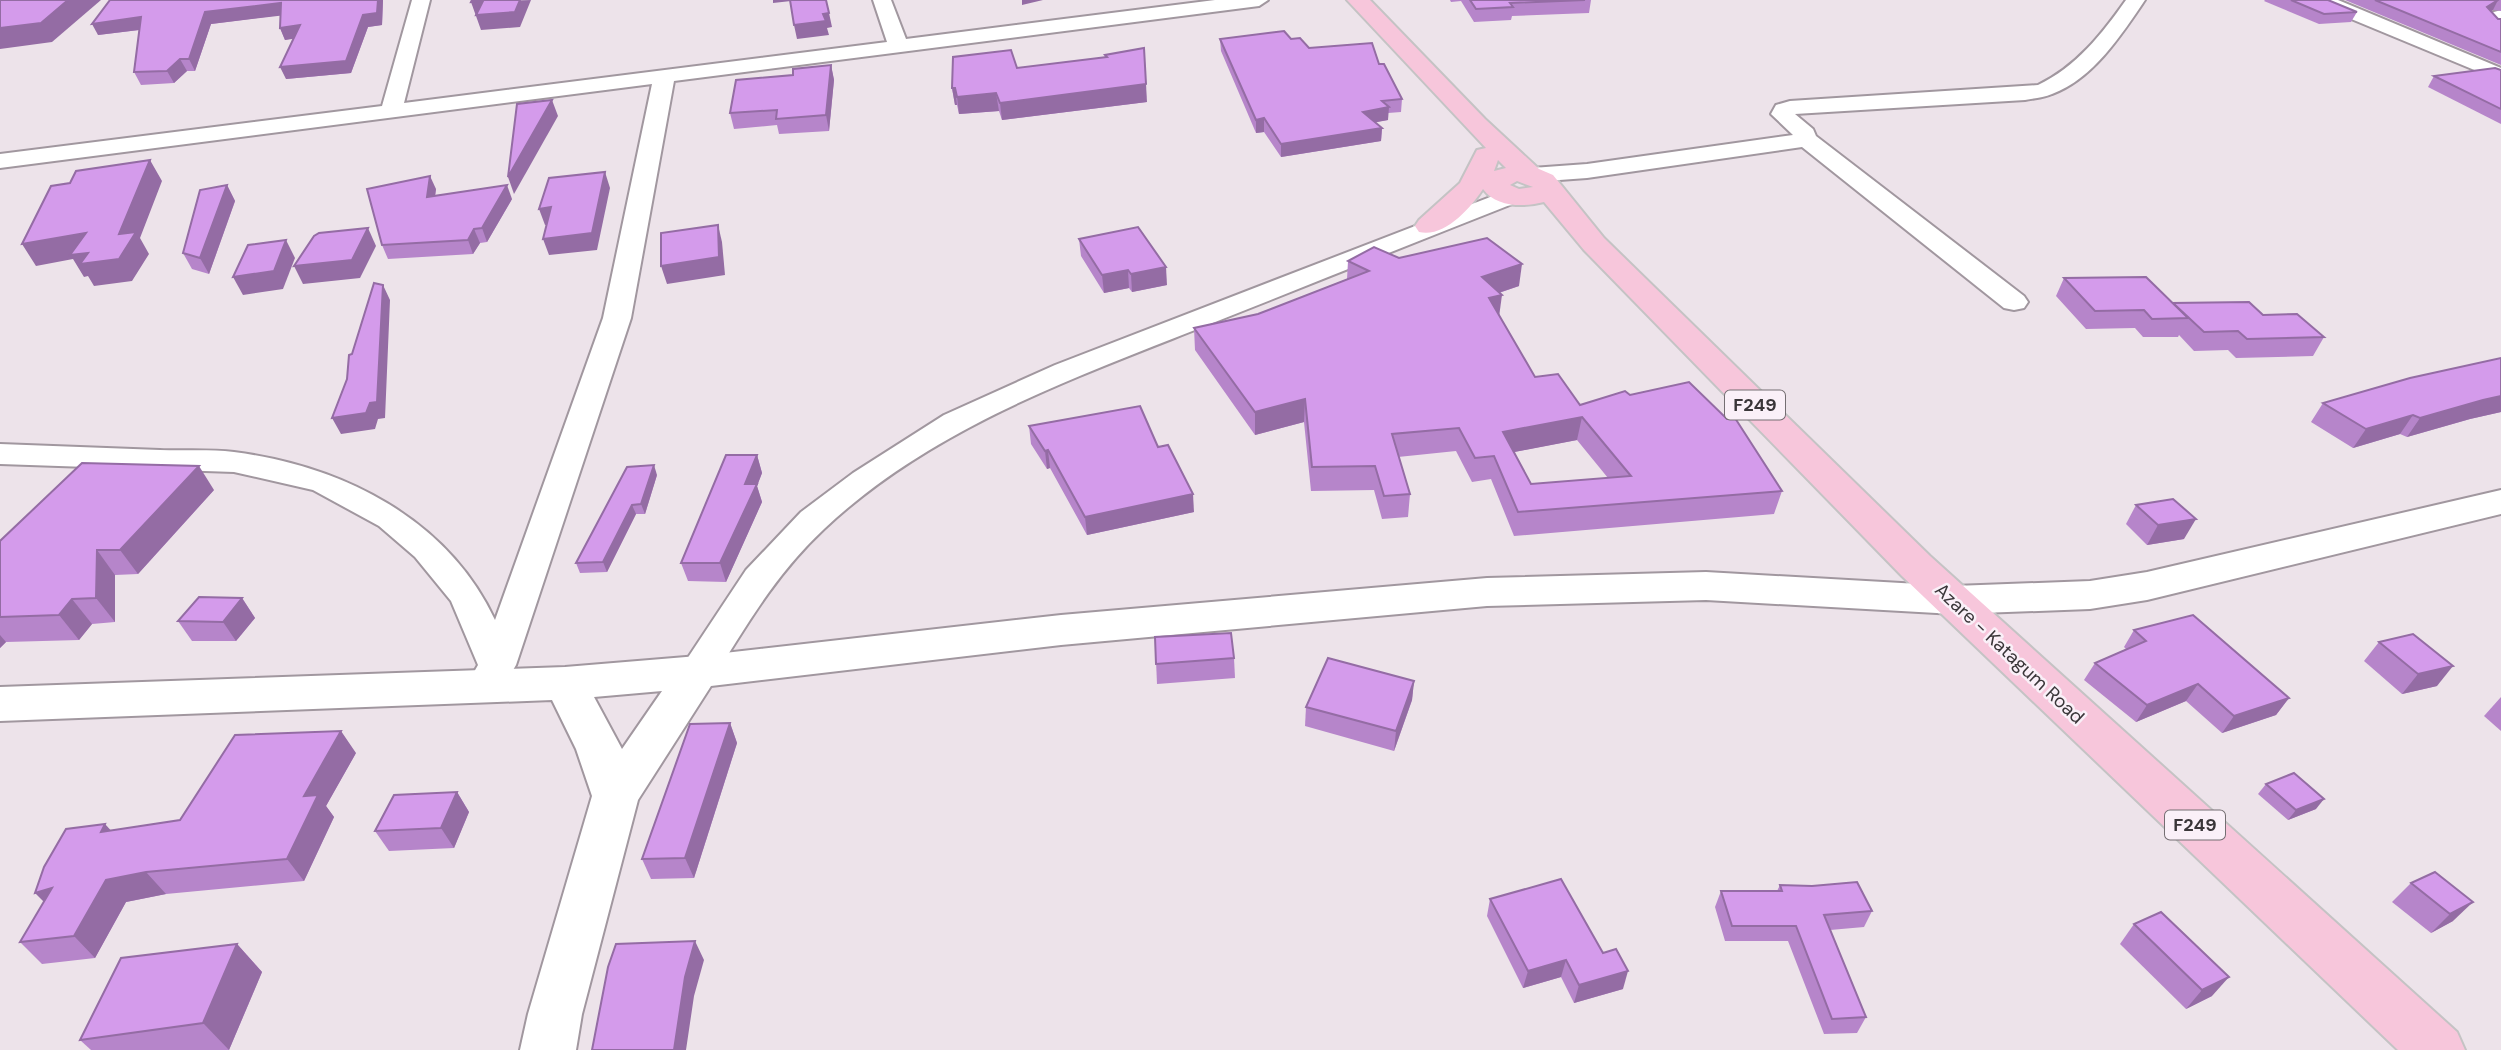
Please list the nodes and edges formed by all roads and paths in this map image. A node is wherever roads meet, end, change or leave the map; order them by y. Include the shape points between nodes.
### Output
1 (421, 0) edge
2 (882, 0) edge
3 (1259, 0) edge
4 (1358, 0) edge
5 (2136, 0) edge
6 (2322, 0) edge
7 (2501, 16) edge
8 (2501, 23) edge
9 (898, 46) junction
10 (2501, 75) edge
11 (664, 76) junction
12 (391, 111) junction
13 (1476, 124) junction
14 (1805, 138) junction
15 (0, 161) edge
16 (1521, 182) junction
17 (1429, 226) junction
18 (2014, 302) dead end
19 (0, 454) edge
20 (2501, 502) edge
21 (1954, 600) junction
22 (698, 671) junction
23 (491, 676) junction
24 (565, 683) junction
25 (0, 704) edge
26 (616, 796) junction
27 (548, 1050) edge
28 (2437, 1050) edge

1 - 12 street
2 - 9 street
3 - 9 street
4 - 13 main road, Azare - Katagum Road / F249
5 - 14 street via 2080,66 2048,89 1784,110 1782,114
6 - 10 street
7 - 8 street via 2494,18
9 - 11 street
11 - 12 street
11 - 23 street via 617,318
12 - 15 street
13 - 16 main road, Azare - Katagum Road / F249
13 - 16 main road, Azare - Katagum Road / F249
14 - 16 street
14 - 18 street
16 - 17 street
16 - 17 main road via 1478,180
16 - 21 main road, Azare - Katagum Road / F249 via 1542,215 1594,244
17 - 22 street via 1065,371 955,421 864,480 813,520 758,578
19 - 23 street via 234,462 323,482 391,518 428,549 466,596
20 - 21 street via 2147,586 2090,595
21 - 22 street via 1706,586 1487,592 1061,630
21 - 28 main road, Azare - Katagum Road / F249
22 - 24 street
22 - 26 street
23 - 24 street
23 - 25 street
24 - 26 street via 599,749
26 - 27 street

